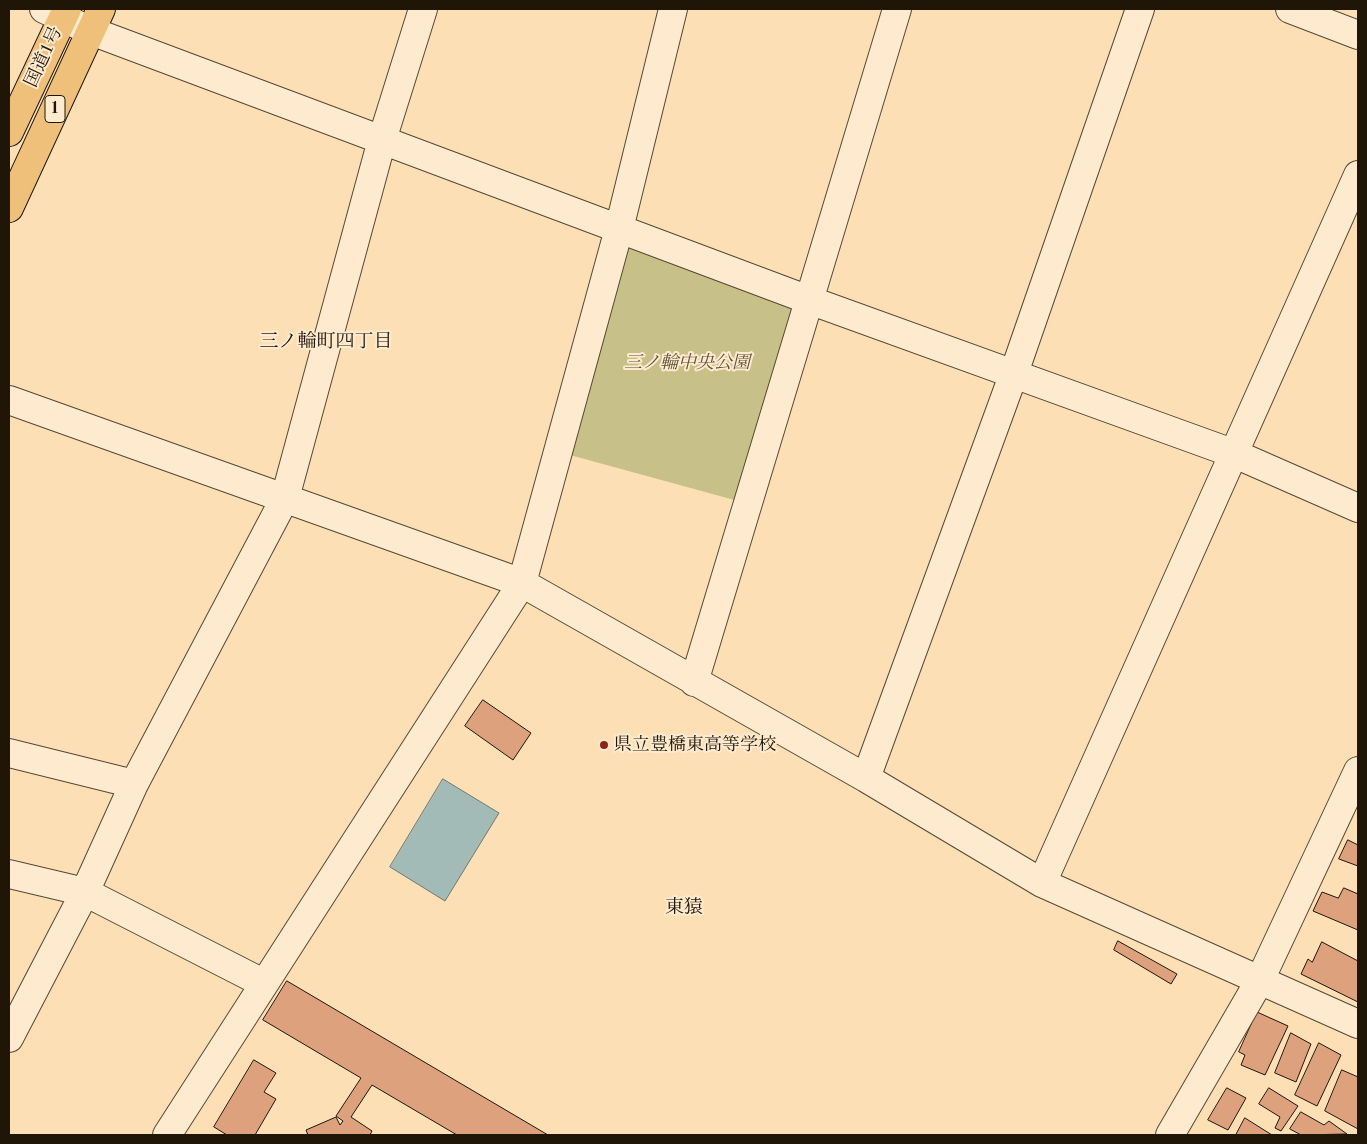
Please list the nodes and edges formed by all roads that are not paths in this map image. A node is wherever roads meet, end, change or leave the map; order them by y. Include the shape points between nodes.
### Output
1 (423, 9) edge
2 (674, 9) edge
3 (897, 9) edge
4 (1140, 9) edge
5 (1290, 9) edge
6 (58, 12) edge
7 (96, 20) edge
8 (1358, 34) edge
9 (9, 132) edge
10 (382, 140) junction
11 (1358, 175) edge
12 (9, 208) edge
13 (619, 229) junction
14 (809, 300) junction
15 (1014, 372) junction
16 (9, 400) edge
17 (1235, 454) junction
18 (285, 498) junction
19 (1358, 508) edge
20 (522, 583) junction
21 (694, 682) junction
22 (9, 752) edge
23 (1358, 771) edge
24 (866, 778) junction
25 (134, 784) junction
26 (9, 874) edge
27 (1042, 883) junction
28 (85, 892) junction
29 (1260, 980) junction
30 (264, 983) junction
31 (1358, 1024) edge
32 (9, 1038) edge
33 (167, 1135) edge
34 (1170, 1135) edge

1 - 10 street
2 - 13 street
3 - 14 street
4 - 15 street
5 - 8 street
6 - 7 street
6 - 9 highway, 国道1号 / 1
7 - 10 street
7 - 12 highway, 国道1号 / 1
10 - 13 street
10 - 18 street
11 - 17 street
13 - 14 street
13 - 20 street
14 - 15 street
14 - 21 street
15 - 17 street
15 - 24 street
16 - 18 street
17 - 19 street
17 - 27 street
18 - 20 street
18 - 25 street
20 - 21 street
20 - 30 street
21 - 24 street
22 - 25 street
23 - 29 street
24 - 27 street
25 - 28 street
26 - 28 street
27 - 29 street
28 - 30 street
28 - 32 street
29 - 31 street
29 - 34 street
30 - 33 street

